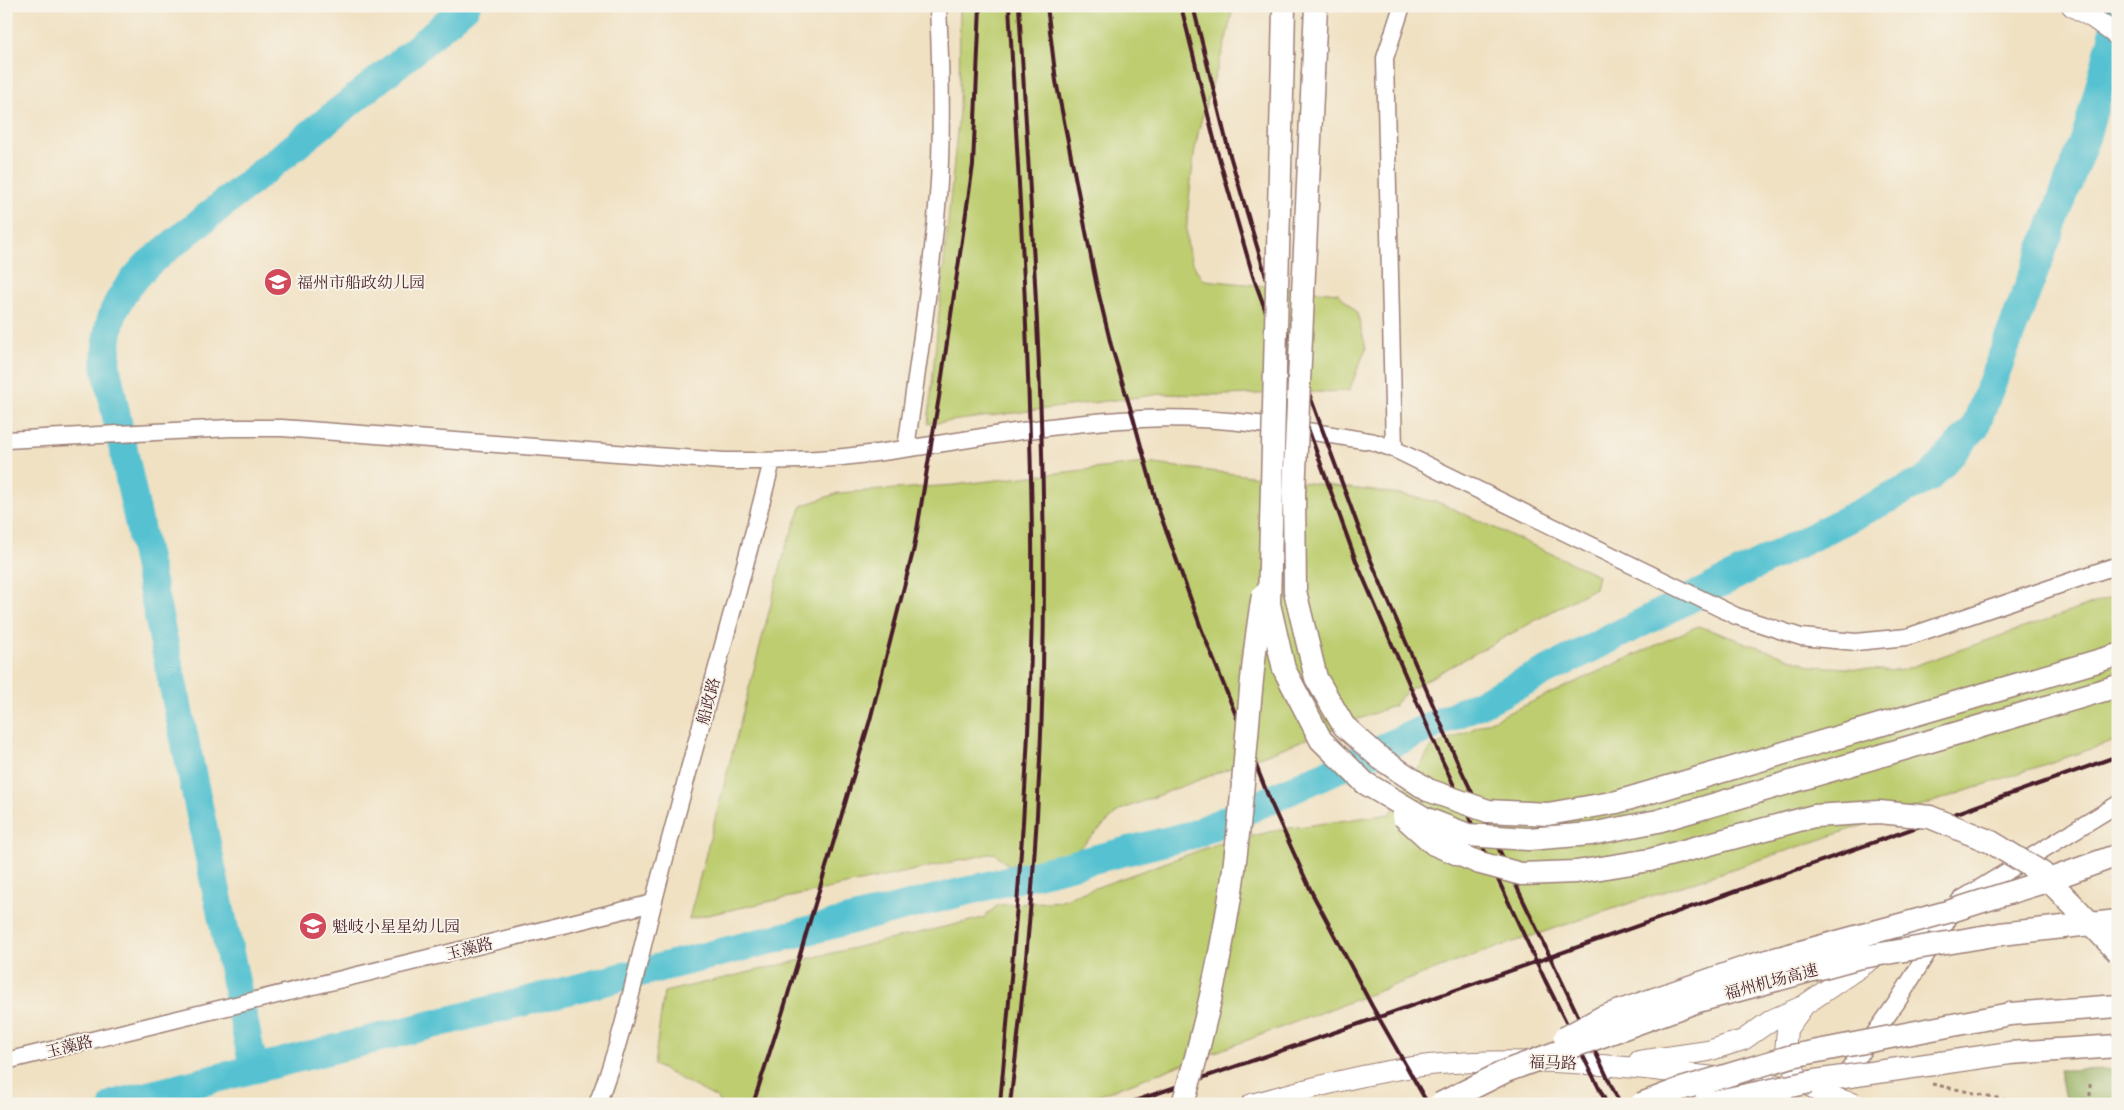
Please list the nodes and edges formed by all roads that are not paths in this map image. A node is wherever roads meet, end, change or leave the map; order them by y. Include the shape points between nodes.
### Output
1 (938, 6) edge
2 (1284, 6) edge
3 (1402, 6) edge
4 (2072, 6) edge
5 (1316, 12) edge
6 (2118, 36) edge
7 (6, 440) edge
8 (906, 448) junction
9 (1394, 449) junction
10 (772, 461) junction
11 (1270, 552) junction
12 (2118, 565) edge
13 (2118, 655) edge
14 (2118, 686) edge
15 (1365, 783) junction
16 (2118, 804) edge
17 (2118, 855) edge
18 (1960, 900) junction
19 (653, 903) junction
20 (2118, 921) edge
21 (2118, 952) edge
22 (1803, 1006) junction
23 (2118, 1006) edge
24 (2118, 1046) edge
25 (6, 1061) edge
26 (1610, 1065) junction
27 (1506, 1071) junction
28 (1823, 1099) edge
29 (597, 1104) edge
30 (1183, 1104) edge
31 (1252, 1104) edge
32 (1440, 1104) edge
33 (1641, 1104) edge
34 (1704, 1104) edge
35 (1856, 1104) edge

1 - 8 street via 938,195
2 - 11 highway, bridge
3 - 9 street via 1385,58
4 - 6 main road
5 - 13 highway, bridge via 1294,493 1296,591 1316,678 1344,726 1380,758 1428,790 1488,811 1548,814 1617,802
7 - 10 street via 282,428 714,460
8 - 9 street via 1076,423 1169,418 1230,421 1326,434 1374,442
8 - 10 street via 835,458
9 - 12 street via 1736,616 1801,637 1856,642 1907,637
10 - 19 street, 船政路
11 - 15 highway, bridge via 1269,604 1284,669 1321,740
11 - 30 highway, bridge via 1255,642 1230,896 1200,1048
14 - 15 highway, bridge via 1658,821 1591,834 1528,839 1468,835 1424,818
15 - 21 highway, bridge via 1434,844 1480,863 1521,874 1576,872 1650,860 1814,816 1879,812 1930,817 1991,842 2042,873
16 - 18 street
17 - 27 highway, bridge via 1951,911 1754,965 1603,1017
18 - 22 main road
18 - 28 street via 1897,1002
19 - 25 street, 玉藻路
19 - 29 street, 船政路 via 630,1003
20 - 27 highway, 福州机场高速, bridge via 2000,934 1857,958 1698,1000
22 - 26 main road via 1734,1043
22 - 28 main road via 1787,1029 1785,1053 1798,1077
23 - 33 highway, bridge via 2010,1014 1792,1056
24 - 34 highway, bridge via 2010,1053 1815,1080
26 - 28 main road, 福马路 via 1758,1082
26 - 31 main road, 福马路 via 1498,1061 1428,1065 1357,1077
27 - 32 highway, 福州机场高速, bridge
28 - 35 main road, 福马路, bridge

